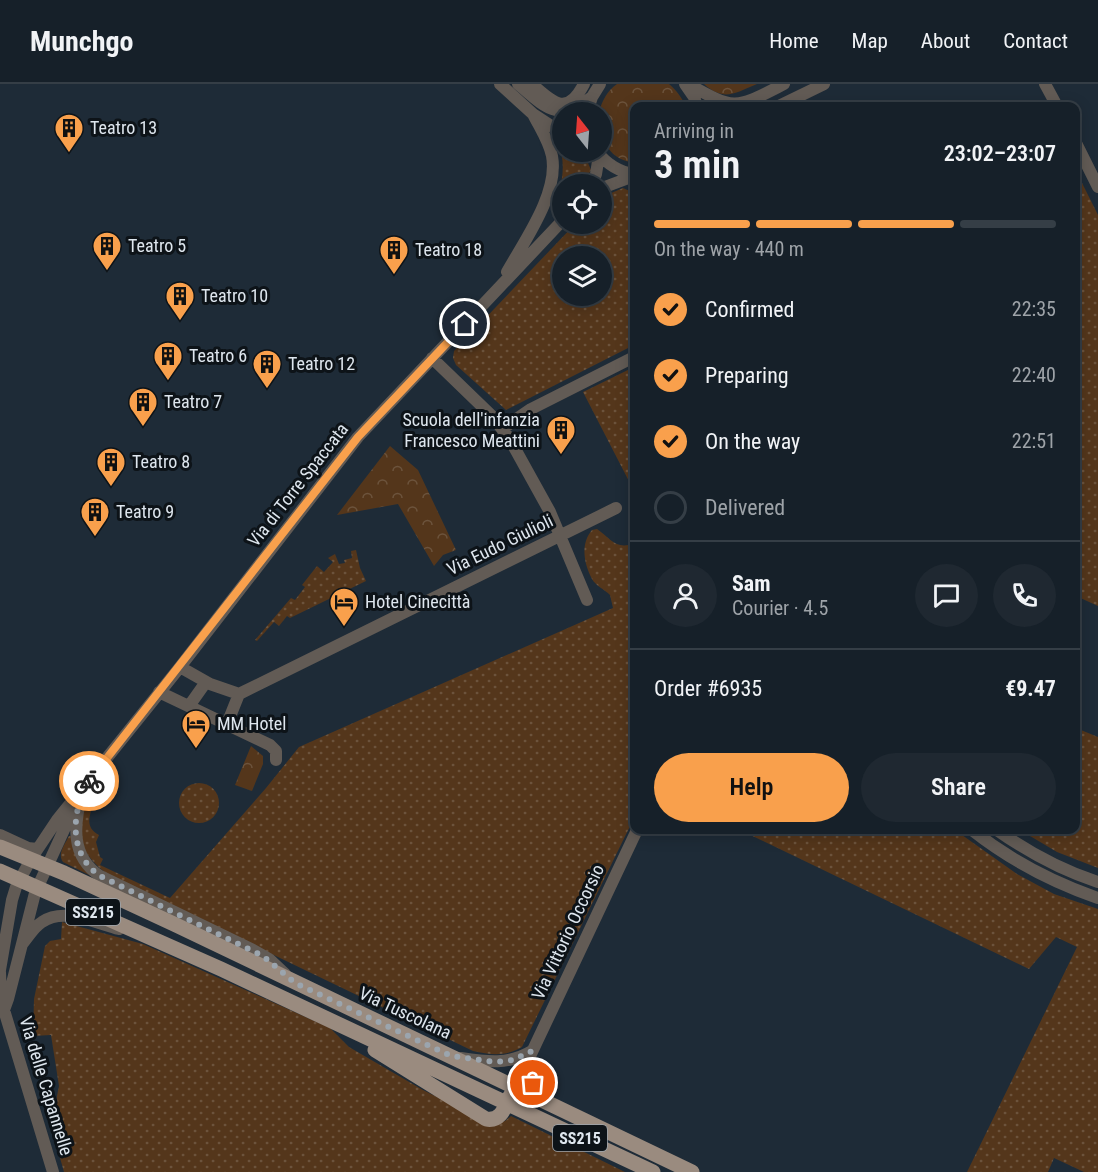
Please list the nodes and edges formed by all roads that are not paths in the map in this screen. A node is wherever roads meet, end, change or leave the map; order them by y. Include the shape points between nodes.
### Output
1 (500, 84) edge
2 (519, 84) edge
3 (532, 84) edge
4 (584, 84) edge
5 (600, 84) edge
6 (687, 84) edge
7 (784, 84) edge
8 (824, 84) edge
9 (1045, 84) edge
10 (592, 97) junction
11 (590, 102) edge
12 (696, 102) edge
13 (722, 102) edge
14 (742, 102) edge
15 (787, 102) edge
16 (1055, 102) edge
17 (533, 114) junction
18 (552, 126) edge
19 (1080, 151) edge
20 (608, 162) edge
21 (630, 174) edge
22 (630, 177) edge
23 (612, 184) edge
24 (1098, 188) edge
25 (552, 232) edge
26 (497, 290) junction
27 (432, 358) junction
28 (630, 359) edge
29 (502, 429) junction
30 (616, 508) dead end
31 (560, 536) junction
32 (587, 600) dead end
33 (180, 667) junction
34 (206, 682) junction
35 (159, 692) junction
36 (239, 694) junction
37 (189, 706) junction
38 (227, 724) junction
39 (276, 760) dead end
40 (83, 789) junction
41 (636, 834) edge
42 (978, 834) edge
43 (1003, 834) edge
44 (0, 835) edge
45 (0, 847) edge
46 (34, 854) junction
47 (46, 866) junction
48 (0, 871) edge
49 (20, 879) junction
50 (1098, 882) edge
51 (37, 887) junction
52 (1098, 898) edge
53 (0, 926) edge
54 (149, 937) junction
55 (20, 947) junction
56 (0, 970) edge
57 (295, 983) junction
58 (4, 1010) junction
59 (326, 1017) junction
60 (532, 1051) junction
61 (451, 1056) junction
62 (514, 1088) junction
63 (507, 1103) junction
64 (556, 1108) junction
65 (53, 1172) edge
66 (653, 1172) edge
67 (692, 1172) edge

1 - 17 street
2 - 10 street via 554,111 571,110
3 - 4 street via 561,104 572,101
5 - 10 street
6 - 12 street
6 - 13 street
7 - 14 street
8 - 15 street
9 - 16 street
10 - 11 street
17 - 18 street
17 - 26 street via 551,150 552,182
19 - 24 street
20 - 21 street
22 - 23 street
25 - 26 street, Via di Torre Spaccata
26 - 27 street, Via di Torre Spaccata
27 - 29 street
27 - 33 street, Via di Torre Spaccata via 358,437
28 - 29 street via 531,409
29 - 31 street via 546,503
30 - 31 street, Via Eudo Giulioli
31 - 32 street
31 - 36 street, Via Eudo Giulioli
33 - 34 street
33 - 35 street, Via di Torre Spaccata
34 - 36 street
34 - 37 street
35 - 37 street
35 - 40 street, Via di Torre Spaccata
36 - 38 street
37 - 38 street
38 - 39 street via 272,746
40 - 46 street, Via di Torre Spaccata
40 - 47 street, Via di Torre Spaccata
40 - 57 street, Via Tuscolana via 75,832 80,852 92,870 263,956
41 - 60 street, Via Vittorio Occorsio
42 - 52 street via 1032,870
43 - 50 street via 1052,863
44 - 46 street
45 - 46 main road, Via Tuscolana / SS215
46 - 47 main road, Via Tuscolana / SS215
46 - 49 street, Via delle Capannelle
47 - 51 street, Via delle Capannelle
47 - 57 main road, Via Tuscolana / SS215
48 - 49 main road, Via Tuscolana / SS215
49 - 51 main road, Via Tuscolana / SS215
49 - 56 street, Via delle Capannelle via 12,900
51 - 54 main road, Via Tuscolana / SS215
51 - 55 street, Via delle Capannelle
53 - 56 street
54 - 55 street, Via delle Capannelle via 62,916 42,922
54 - 59 main road, Via Tuscolana / SS215
55 - 58 street, Via delle Capannelle
56 - 58 street, Via delle Capannelle
57 - 61 main road, Via Tuscolana / SS215
58 - 65 street, Via delle Capannelle
59 - 63 main road, Via Tuscolana / SS215
59 - 63 main road via 484,1118 495,1119
60 - 61 street via 513,1060 495,1062
60 - 62 street, Via Vittorio Occorsio
60 - 64 street, Via Vittorio Occorsio via 529,1070 533,1083
61 - 62 main road, Via Tuscolana / SS215
62 - 63 main road
62 - 64 main road, Via Tuscolana / SS215
63 - 66 main road, Via Tuscolana / SS215
64 - 67 main road, Via Tuscolana / SS215

